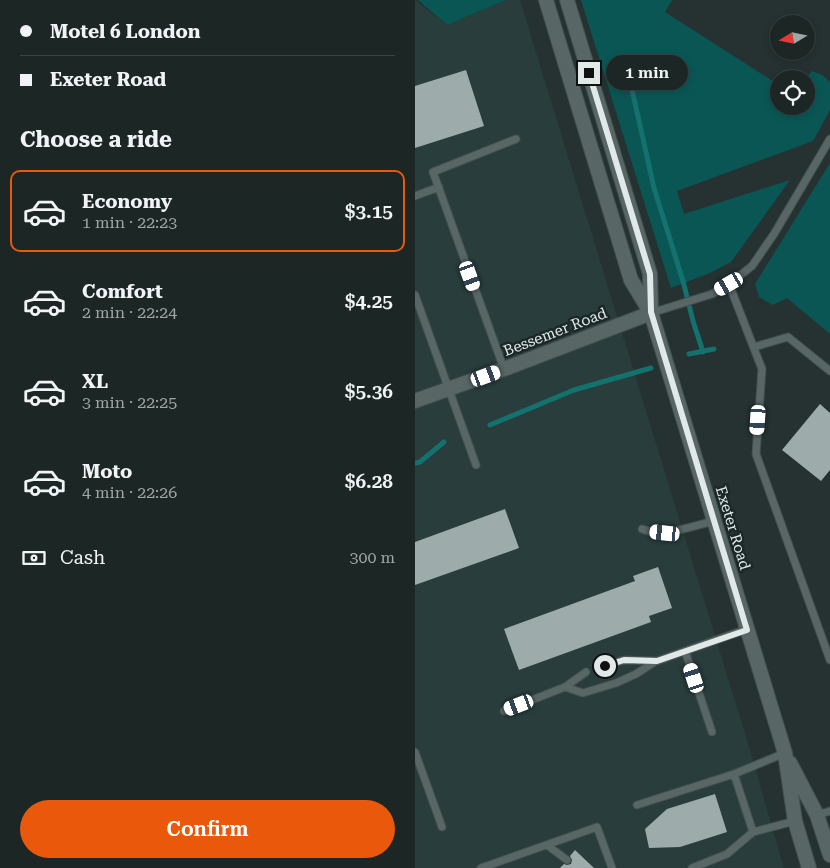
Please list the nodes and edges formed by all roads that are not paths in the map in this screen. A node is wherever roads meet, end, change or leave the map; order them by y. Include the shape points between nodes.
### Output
1 (546, 0) edge
2 (567, 0) edge
3 (515, 139) dead end
4 (830, 139) edge
5 (439, 187) junction
6 (415, 196) edge
7 (729, 284) junction
8 (415, 296) edge
9 (651, 312) junction
10 (754, 347) junction
11 (504, 369) junction
12 (830, 371) edge
13 (449, 389) junction
14 (415, 401) edge
15 (476, 465) dead end
16 (714, 521) junction
17 (642, 530) dead end
18 (747, 630) junction
19 (685, 651) junction
20 (830, 660) edge
21 (657, 661) junction
22 (605, 666) dead end
23 (586, 672) dead end
24 (565, 687) junction
25 (504, 711) dead end
26 (712, 732) dead end
27 (415, 752) edge
28 (785, 753) junction
29 (734, 774) junction
30 (637, 805) dead end
31 (824, 813) edge
32 (795, 821) junction
33 (442, 827) dead end
34 (753, 832) junction
35 (547, 844) junction
36 (830, 855) edge
37 (567, 860) dead end
38 (481, 868) edge
39 (612, 868) edge
40 (692, 868) edge
41 (809, 868) edge

1 - 9 street, Exeter Road via 631,280
2 - 9 street, Exeter Road via 650,274
3 - 5 lane via 433,172
4 - 7 lane via 752,266
5 - 6 lane
5 - 11 lane
7 - 9 lane via 712,294
7 - 10 lane
8 - 13 lane
9 - 11 street, Bessemer Road
9 - 16 street, Exeter Road
10 - 12 lane via 787,337
10 - 20 lane via 762,369 756,454
11 - 13 street, Bessemer Road
13 - 14 street, Bessemer Road
13 - 15 lane
16 - 17 lane via 665,533
16 - 18 street, Exeter Road
18 - 19 lane
18 - 28 street, Exeter Road
19 - 21 lane
19 - 26 lane
21 - 22 lane via 624,660
21 - 24 lane via 616,683 583,693
23 - 24 lane
24 - 25 lane
27 - 33 lane
28 - 29 lane
28 - 31 street, Exeter Road
28 - 32 street, Exeter Road
29 - 30 lane
29 - 34 lane
31 - 36 street, Exeter Road
32 - 34 lane
32 - 41 street, Exeter Road
34 - 40 lane via 727,854
35 - 37 lane
35 - 38 lane
35 - 39 lane via 597,826

